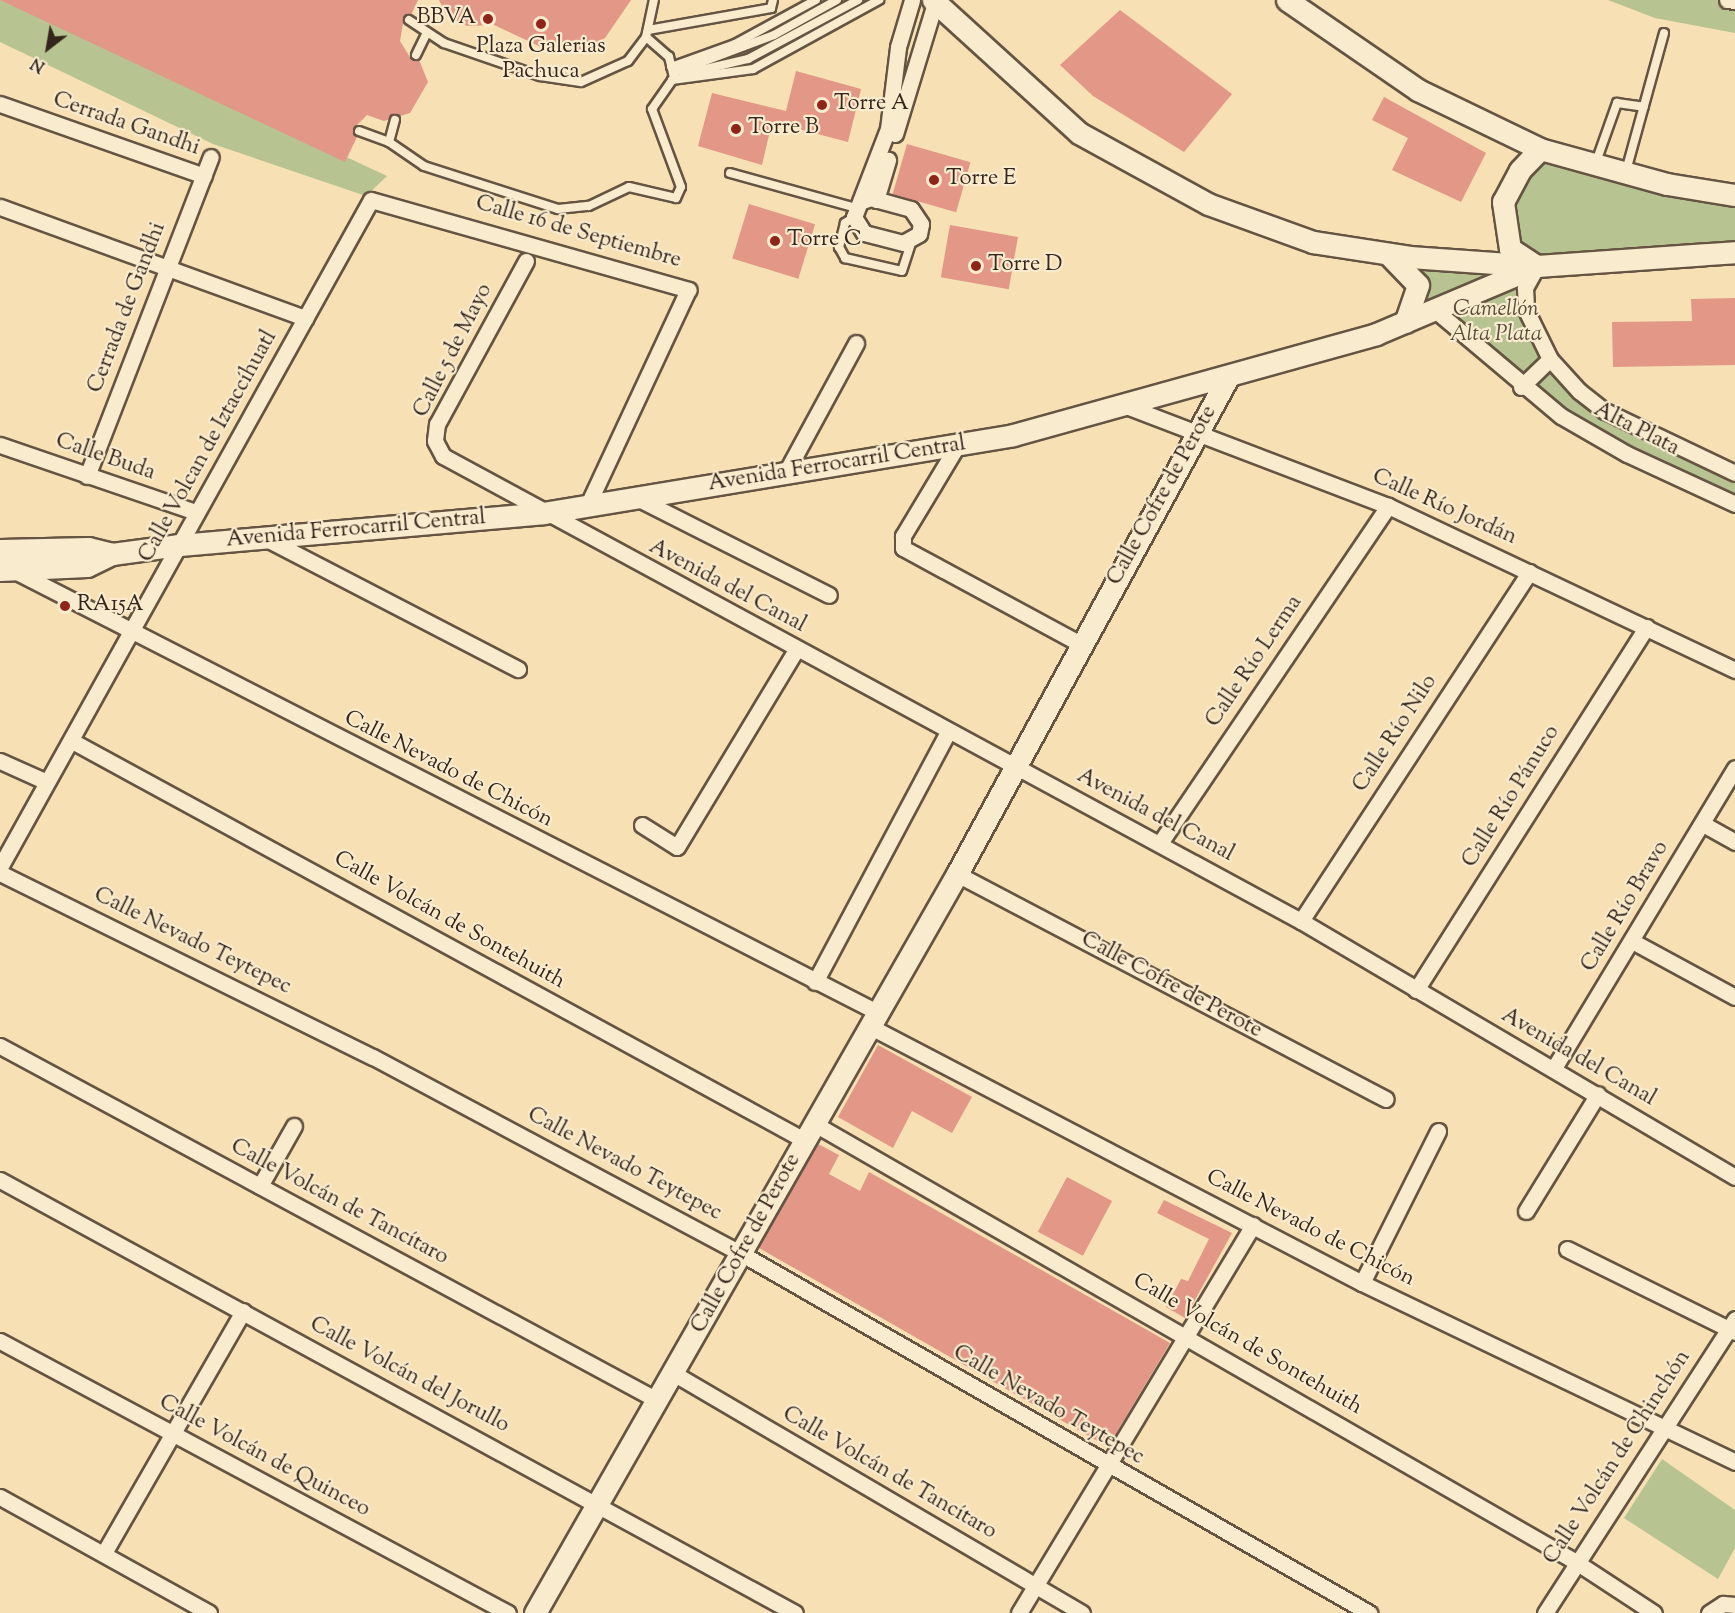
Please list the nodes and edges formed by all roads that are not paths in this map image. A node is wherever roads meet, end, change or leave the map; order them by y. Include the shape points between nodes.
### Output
1 (654, 0) edge
2 (773, 0) edge
3 (816, 0) edge
4 (837, 0) edge
5 (858, 0) edge
6 (879, 0) edge
7 (912, 0) edge
8 (1287, 0) edge
9 (1727, 0) edge
10 (934, 1) edge
11 (1735, 1) edge
12 (409, 20) dead end
13 (427, 32) junction
14 (1664, 33) dead end
15 (647, 34) junction
16 (416, 55) dead end
17 (672, 74) junction
18 (0, 104) edge
19 (1644, 106) junction
20 (395, 120) dead end
21 (359, 132) dead end
22 (389, 142) junction
23 (1540, 149) junction
24 (211, 156) dead end
25 (1595, 164) junction
26 (1626, 172) junction
27 (730, 173) dead end
28 (204, 176) junction
29 (1735, 195) edge
30 (366, 204) joint
31 (0, 207) edge
32 (862, 207) junction
33 (912, 241) junction
34 (1735, 252) edge
35 (1388, 254) junction
36 (526, 261) dead end
37 (1537, 266) junction
38 (168, 268) junction
39 (1435, 310) junction
40 (306, 318) junction
41 (1405, 322) junction
42 (856, 343) dead end
43 (1550, 359) junction
44 (1227, 379) junction
45 (1521, 387) junction
46 (1126, 406) junction
47 (1200, 431) junction
48 (0, 445) edge
49 (957, 446) junction
50 (1735, 473) edge
51 (784, 474) junction
52 (87, 477) junction
53 (635, 497) junction
54 (588, 504) junction
55 (1735, 504) edge
56 (1388, 506) junction
57 (196, 512) junction
58 (544, 513) junction
59 (265, 538) junction
60 (179, 545) junction
61 (0, 550) edge
62 (112, 554) junction
63 (4, 568) edge
64 (1529, 572) junction
65 (829, 595) dead end
66 (1646, 627) junction
67 (135, 630) junction
68 (1080, 644) junction
69 (796, 650) junction
70 (518, 669) dead end
71 (1735, 670) edge
72 (948, 732) junction
73 (72, 741) junction
74 (0, 761) edge
75 (1013, 765) junction
76 (1735, 768) edge
77 (47, 782) junction
78 (1703, 824) junction
79 (642, 825) dead end
80 (1735, 842) edge
81 (1160, 843) junction
82 (0, 867) edge
83 (0, 873) edge
84 (957, 874) junction
85 (1301, 921) junction
86 (1632, 941) junction
87 (815, 982) junction
88 (1416, 990) junction
89 (1735, 997) edge
90 (873, 1019) junction
91 (0, 1046) edge
92 (1554, 1068) junction
93 (1598, 1094) junction
94 (1386, 1099) dead end
95 (294, 1126) dead end
96 (1438, 1131) dead end
97 (809, 1132) junction
98 (1735, 1178) edge
99 (0, 1180) edge
100 (260, 1186) junction
101 (1526, 1211) dead end
102 (1253, 1225) junction
103 (1567, 1249) dead end
104 (742, 1254) junction
105 (1362, 1283) junction
106 (243, 1311) junction
107 (1733, 1326) edge
108 (1189, 1338) junction
109 (0, 1341) edge
110 (673, 1373) junction
111 (657, 1400) junction
112 (1665, 1429) junction
113 (171, 1433) junction
114 (1735, 1462) edge
115 (1107, 1467) junction
116 (0, 1497) edge
117 (598, 1504) junction
118 (104, 1553) junction
119 (1576, 1562) junction
120 (1035, 1586) junction
121 (1735, 1605) edge
122 (209, 1613) edge
123 (508, 1613) edge
124 (535, 1613) edge
125 (795, 1613) edge
126 (1019, 1613) edge
127 (1082, 1613) edge
128 (1370, 1613) edge
129 (1545, 1613) edge
130 (1654, 1613) edge
131 (1709, 1613) edge

1 - 15 lane
2 - 15 lane via 771,8
3 - 17 lane
4 - 17 lane via 774,35
5 - 17 lane via 748,59
6 - 17 lane via 753,69
7 - 32 street via 898,47 888,129
8 - 23 street via 1418,90
9 - 11 street
10 - 32 street
10 - 35 street via 1089,139 1208,204 1313,242
12 - 13 lane
13 - 15 lane via 540,76 581,82 628,61
13 - 16 lane
14 - 19 lane
15 - 17 lane via 669,57
17 - 22 lane via 652,109 681,187 676,198 629,187 589,206 558,208 424,166
18 - 28 street, Cerrada Gandhi
19 - 25 lane via 1617,103
19 - 26 lane
20 - 22 lane
21 - 22 lane
23 - 25 street
23 - 37 street via 1520,170 1503,202 1509,249
24 - 28 street, Cerrada de Gandhi
25 - 26 street
26 - 29 street
27 - 32 lane
28 - 38 street, Cerrada de Gandhi
30 - 40 street, Calle Volcan de Iztaccíhuatl
30 - 54 street, Calle 16 de Septiembre via 379,200 688,290
31 - 38 street
32 - 33 street via 864,233
32 - 33 street via 918,216 919,234
32 - 33 lane via 845,223 839,247 845,258 902,271
34 - 37 street
35 - 37 street
35 - 41 street via 1418,285
36 - 58 street, Calle 5 de Mayo via 437,424 435,441 443,456
37 - 39 street, Avenida Ferrocarril Central
37 - 43 street, Alta Plata via 1525,288 1526,310
38 - 40 street
38 - 52 street, Cerrada de Gandhi
39 - 41 street, Avenida Ferrocarril Central
39 - 45 street, Alta Plata
40 - 57 street, Calle Volcan de Iztaccíhuatl
41 - 44 street, Avenida Ferrocarril Central
42 - 51 street
43 - 45 street
43 - 50 street, Alta Plata via 1605,411
44 - 46 street, Avenida Ferrocarril Central
44 - 47 street, Calle Cofre de Perote
45 - 55 street, Alta Plata via 1628,454
46 - 47 street, Calle Río Jordán
46 - 49 street, Avenida Ferrocarril Central
47 - 56 street, Calle Río Jordán
47 - 68 street, Calle Cofre de Perote
48 - 52 street, Calle Buda
49 - 51 street, Avenida Ferrocarril Central
49 - 68 street via 903,536 903,548
51 - 53 street, Avenida Ferrocarril Central
52 - 57 street, Calle Buda
53 - 54 street, Avenida Ferrocarril Central
53 - 65 street
54 - 58 street, Avenida Ferrocarril Central
56 - 64 street, Calle Río Jordán
56 - 81 street, Calle Río Lerma
57 - 60 street, Calle Volcan de Iztaccíhuatl
58 - 59 street, Avenida Ferrocarril Central
58 - 69 street, Avenida del Canal
59 - 60 street, Avenida Ferrocarril Central
59 - 70 street
60 - 62 street, Avenida Ferrocarril Central
60 - 67 street, Calle Volcan de Iztaccíhuatl
61 - 62 street, Avenida Ferrocarril Central via 88,548
62 - 63 street, Avenida Ferrocarril Central via 87,566
63 - 67 street, Calle Nevado de Chicón
64 - 66 street, Calle Río Jordán
64 - 85 street, Calle Río Nilo
66 - 71 street, Calle Río Jordán
66 - 88 street, Calle Río Pánuco
67 - 73 street, Calle Volcan de Iztaccíhuatl
67 - 87 street, Calle Nevado de Chicón
68 - 75 street, Calle Cofre de Perote
69 - 72 street, Avenida del Canal
69 - 79 street via 677,847
72 - 75 street, Avenida del Canal
72 - 87 street
73 - 77 street, Calle Volcan de Iztaccíhuatl
73 - 97 street, Calle Volcán de Sontehuith
74 - 77 street
75 - 81 street, Avenida del Canal
75 - 84 street, Calle Cofre de Perote
76 - 78 street, Calle Río Bravo
77 - 82 street, Calle Volcan de Iztaccíhuatl
78 - 80 street
78 - 86 street, Calle Río Bravo
81 - 85 street, Avenida del Canal
83 - 104 street, Calle Nevado Teytepec via 373,1057
84 - 90 street, Calle Cofre de Perote
84 - 94 street, Calle Cofre de Perote
85 - 88 street, Avenida del Canal
86 - 89 street
86 - 92 street, Calle Río Bravo
87 - 90 street, Calle Nevado de Chicón
88 - 92 street, Avenida del Canal
90 - 97 street, Calle Cofre de Perote
90 - 102 street, Calle Nevado de Chicón
91 - 100 street, Calle Volcán de Tancítaro
92 - 93 street, Avenida del Canal
93 - 98 street, Avenida del Canal
93 - 101 street
95 - 100 street
96 - 105 street
97 - 104 street, Calle Cofre de Perote
97 - 108 street, Calle Volcán de Sontehuith
99 - 106 street, Calle Volcán del Jorullo
100 - 111 street, Calle Volcán de Tancítaro
102 - 105 street, Calle Nevado de Chicón
102 - 108 street
103 - 107 street, Calle Volcán de Chinchón
104 - 110 street, Calle Cofre de Perote
104 - 115 street, Calle Nevado Teytepec
105 - 112 street, Calle Nevado de Chicón
106 - 113 street
106 - 117 street, Calle Volcán del Jorullo
107 - 112 street, Calle Volcán de Chinchón
108 - 115 street
108 - 119 street, Calle Volcán de Sontehuith
109 - 113 street, Calle Volcán de Quinceo
110 - 111 street, Calle Cofre de Perote
110 - 120 street, Calle Volcán de Tancítaro
111 - 117 street, Calle Cofre de Perote
112 - 114 street, Calle Nevado de Chicón
112 - 119 street, Calle Volcán de Chinchón
113 - 118 street
113 - 123 street, Calle Volcán de Quinceo
115 - 120 street
115 - 128 street, Calle Nevado Teytepec
116 - 118 street
117 - 124 street, Calle Cofre de Perote
117 - 125 street, Calle Volcán del Jorullo
118 - 122 street
119 - 129 street, Calle Volcán de Chinchón
119 - 130 street, Calle Volcán de Sontehuith
120 - 126 street
120 - 127 street, Calle Volcán de Tancítaro
121 - 131 street via 1723,1604

